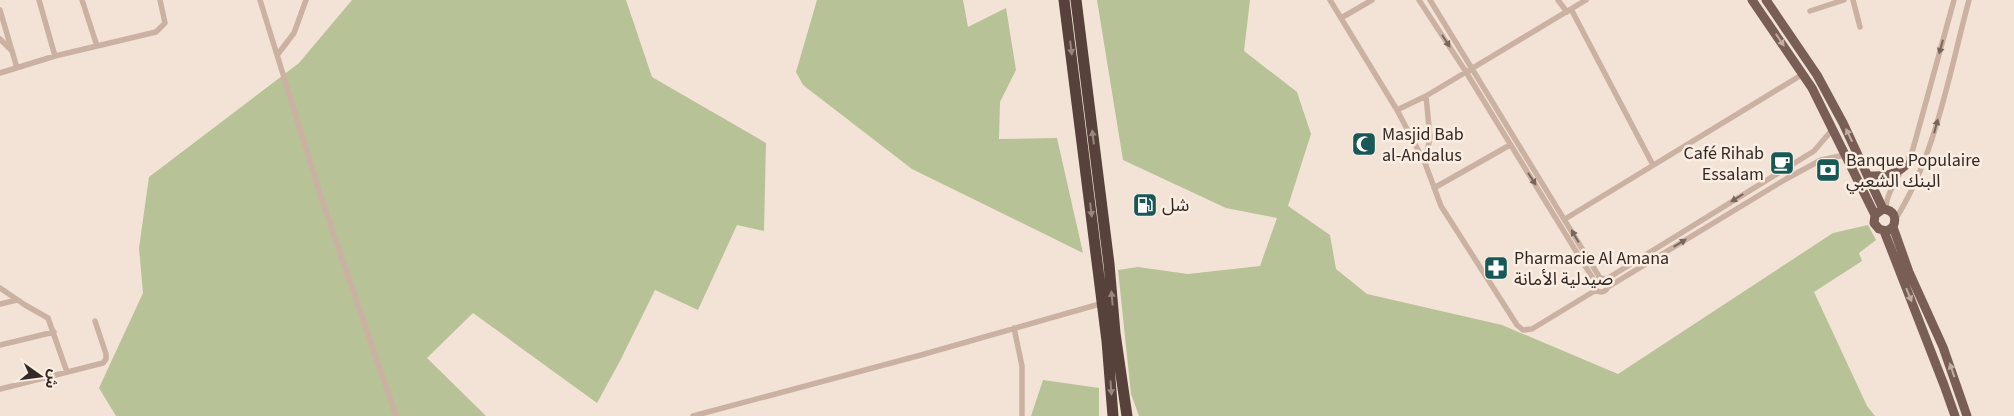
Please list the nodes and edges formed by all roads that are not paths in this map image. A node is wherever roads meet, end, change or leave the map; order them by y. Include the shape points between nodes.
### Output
1 (40, 0) edge
2 (82, 0) edge
3 (160, 0) edge
4 (260, 0) edge
5 (306, 0) edge
6 (1064, 0) edge
7 (1076, 0) edge
8 (1330, 0) edge
9 (1372, 0) edge
10 (1419, 0) edge
11 (1430, 0) edge
12 (1558, 0) edge
13 (1586, 0) edge
14 (1752, 0) edge
15 (1766, 0) edge
16 (1844, 0) edge
17 (1853, 0) edge
18 (1954, 0) edge
19 (1969, 0) edge
20 (0, 10) edge
21 (1569, 10) junction
22 (1810, 11) dead end
23 (1341, 18) junction
24 (1860, 27) dead end
25 (0, 39) edge
26 (97, 46) junction
27 (12, 51) junction
28 (278, 54) junction
29 (55, 56) junction
30 (17, 68) junction
31 (1472, 68) junction
32 (1466, 72) junction
33 (0, 73) edge
34 (1803, 74) junction
35 (1426, 96) junction
36 (1397, 110) junction
37 (1832, 130) junction
38 (1510, 145) junction
39 (1845, 155) junction
40 (1426, 163) junction
41 (1653, 165) junction
42 (1906, 165) junction
43 (1868, 176) junction
44 (1434, 188) junction
45 (1885, 209) junction
46 (1875, 215) junction
47 (1565, 219) junction
48 (1894, 223) junction
49 (1884, 231) junction
50 (1600, 280) junction
51 (1608, 287) junction
52 (0, 288) edge
53 (1596, 290) junction
54 (17, 300) junction
55 (1103, 303) junction
56 (0, 304) edge
57 (95, 321) dead end
58 (1014, 328) junction
59 (54, 332) junction
60 (0, 345) edge
61 (67, 372) junction
62 (0, 389) edge
63 (396, 416) edge
64 (693, 416) edge
65 (1022, 416) edge
66 (1113, 416) edge
67 (1127, 416) edge
68 (1955, 416) edge
69 (1967, 416) edge

1 - 29 street
2 - 26 street
3 - 26 street via 164,23 156,32
4 - 28 street
5 - 28 street via 294,32
6 -> 55 highway
67 -> 7 highway
8 - 23 street
9 - 23 street
10 -> 32 street
11 - 31 street
12 - 21 street
13 - 21 street
14 -> 34 main road
43 -> 15 main road via 1818,75
16 - 22 street
17 - 24 street
18 -> 42 street
48 -> 19 street via 1928,155
20 - 27 street
21 - 31 street
21 - 41 street
23 - 36 street
25 - 27 street
26 - 29 street
27 - 30 street
28 - 63 street via 322,200
29 - 30 street
30 - 33 street
31 - 32 street
31 - 47 street
32 - 35 street
32 - 38 street
34 - 37 main road
34 - 41 street
35 - 36 street
35 - 40 street via 1430,137
36 - 40 street
37 - 39 main road
37 -> 50 street via 1814,151
38 - 44 street
38 -> 50 street
39 - 46 main road
51 -> 39 street via 1793,175 1826,158
40 - 44 street
41 - 47 street
42 - 43 main road via 1890,176
42 - 45 street via 1886,200
43 - 45 main road
44 - 53 street via 1441,206 1479,268 1520,328 1527,330 1538,326
45 - 46 main road
45 - 48 main road via 1892,212
46 - 49 main road via 1875,225
50 -> 47 street
48 - 49 main road
69 -> 48 main road via 1943,347 1909,272
49 -> 68 main road
50 - 51 street
50 - 53 street
51 - 53 street via 1604,292
52 - 54 street
54 - 56 street
54 - 59 street via 48,318
55 - 58 street
55 -> 66 highway
57 - 61 street via 106,354 105,361
58 - 64 street
58 - 65 street via 1021,359
59 - 60 street
59 - 61 street
61 - 62 street

